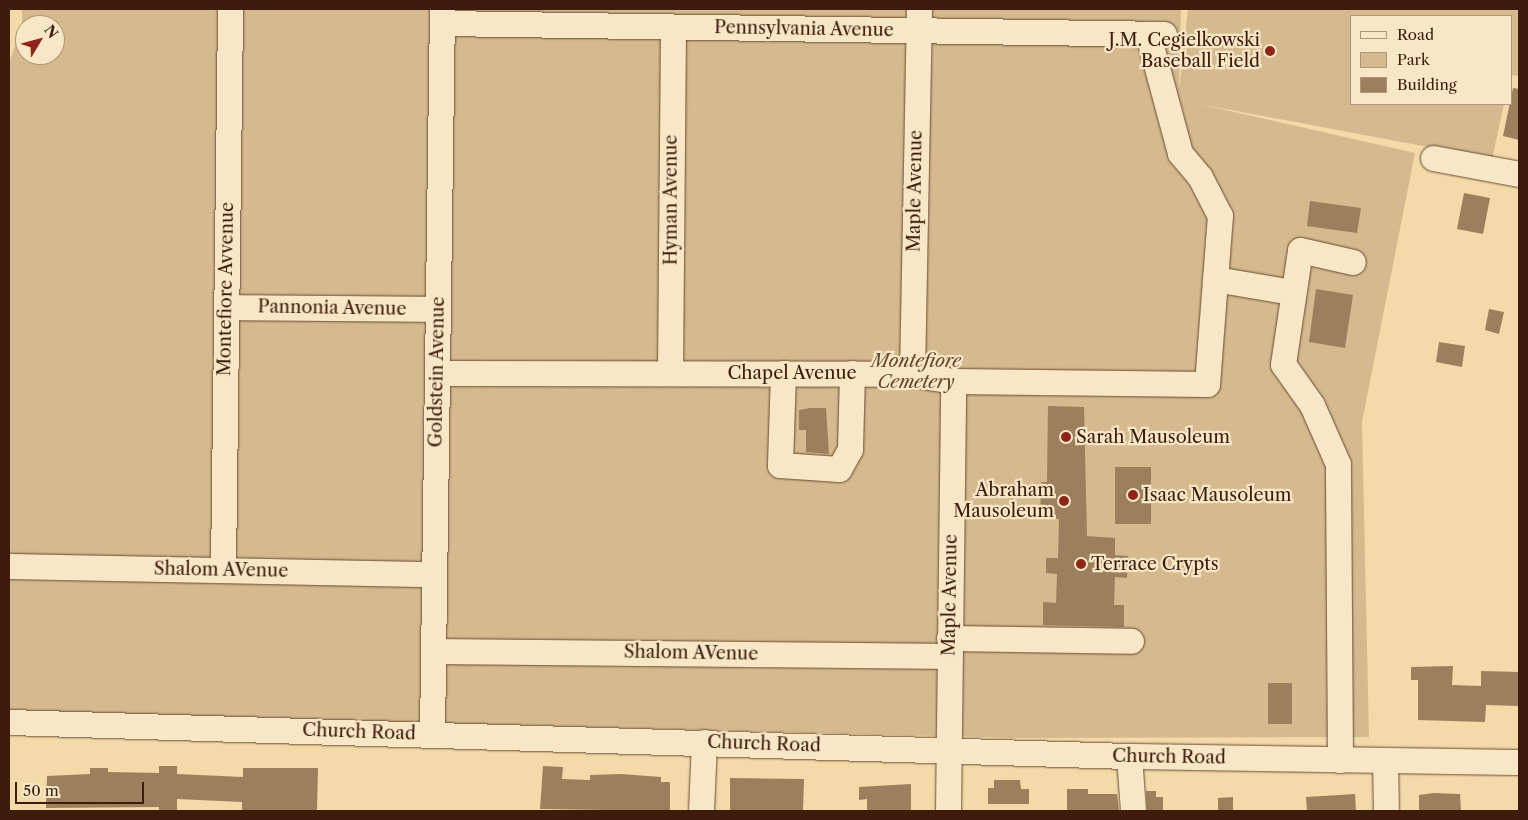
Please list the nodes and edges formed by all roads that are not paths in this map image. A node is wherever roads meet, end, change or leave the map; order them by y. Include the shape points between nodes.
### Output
1 (230, 9) edge
2 (442, 16) edge
3 (563, 17) edge
4 (803, 19) edge
5 (919, 19) edge
6 (684, 21) edge
7 (1433, 158) dead end
8 (1519, 174) edge
9 (1353, 262) dead end
10 (1215, 279) junction
11 (1292, 292) junction
12 (226, 307) junction
13 (438, 309) junction
14 (437, 373) junction
15 (670, 373) junction
16 (784, 373) junction
17 (852, 373) junction
18 (912, 374) junction
19 (953, 381) junction
20 (9, 566) edge
21 (223, 569) junction
22 (434, 574) junction
23 (1131, 641) dead end
24 (949, 647) junction
25 (433, 651) junction
26 (9, 722) edge
27 (432, 734) junction
28 (704, 742) junction
29 (947, 750) junction
30 (1129, 756) junction
31 (1340, 760) junction
32 (1385, 760) junction
33 (1519, 762) edge
34 (701, 811) edge
35 (948, 811) edge
36 (1132, 811) edge
37 (1386, 811) edge

1 - 12 street, Montefiore Avvenue
2 - 3 street, Pennsylvania Avenue
2 - 13 street, Goldstein Avenue
3 - 6 street, Pennsylvania Avenue
4 - 5 street, Pennsylvania Avenue
4 - 6 street, Pennsylvania Avenue
5 - 10 street, Pennsylvania Avenue via 1157,34 1180,153 1200,177 1220,216
5 - 18 street, Maple Avenue
6 - 15 street, Hyman Avenue
7 - 8 street
9 - 11 street via 1300,250
10 - 11 street
10 - 19 street, Chapel Avenue via 1207,384
11 - 31 street via 1283,364 1312,404 1338,464
12 - 13 street, Pannonia Avenue
12 - 21 street, Montefiore Avvenue
13 - 14 street, Goldstein Avenue
14 - 15 street, Chapel Avenue
14 - 22 street, Goldstein Avenue
15 - 16 street, Chapel Avenue
16 - 17 street, Chapel Avenue
16 - 17 street via 780,465 839,469 850,449
17 - 18 street, Chapel Avenue
18 - 19 street, Chapel Avenue
19 - 24 street, Maple Avenue
20 - 21 street, Shalom AVenue
21 - 22 street, Shalom AVenue
22 - 25 street, Goldstein Avenue
23 - 24 street, Shalom AVenue
24 - 25 street, Shalom AVenue
24 - 29 street, Maple Avenue
25 - 27 street, Goldstein Avenue
26 - 27 street, Church Road
27 - 28 street, Church Road
28 - 29 street, Church Road
28 - 34 street
29 - 30 street, Church Road
29 - 35 street, Maple Avenue
30 - 31 street, Church Road
30 - 36 street
31 - 32 street, Church Road
32 - 33 street, Church Road
32 - 37 street

